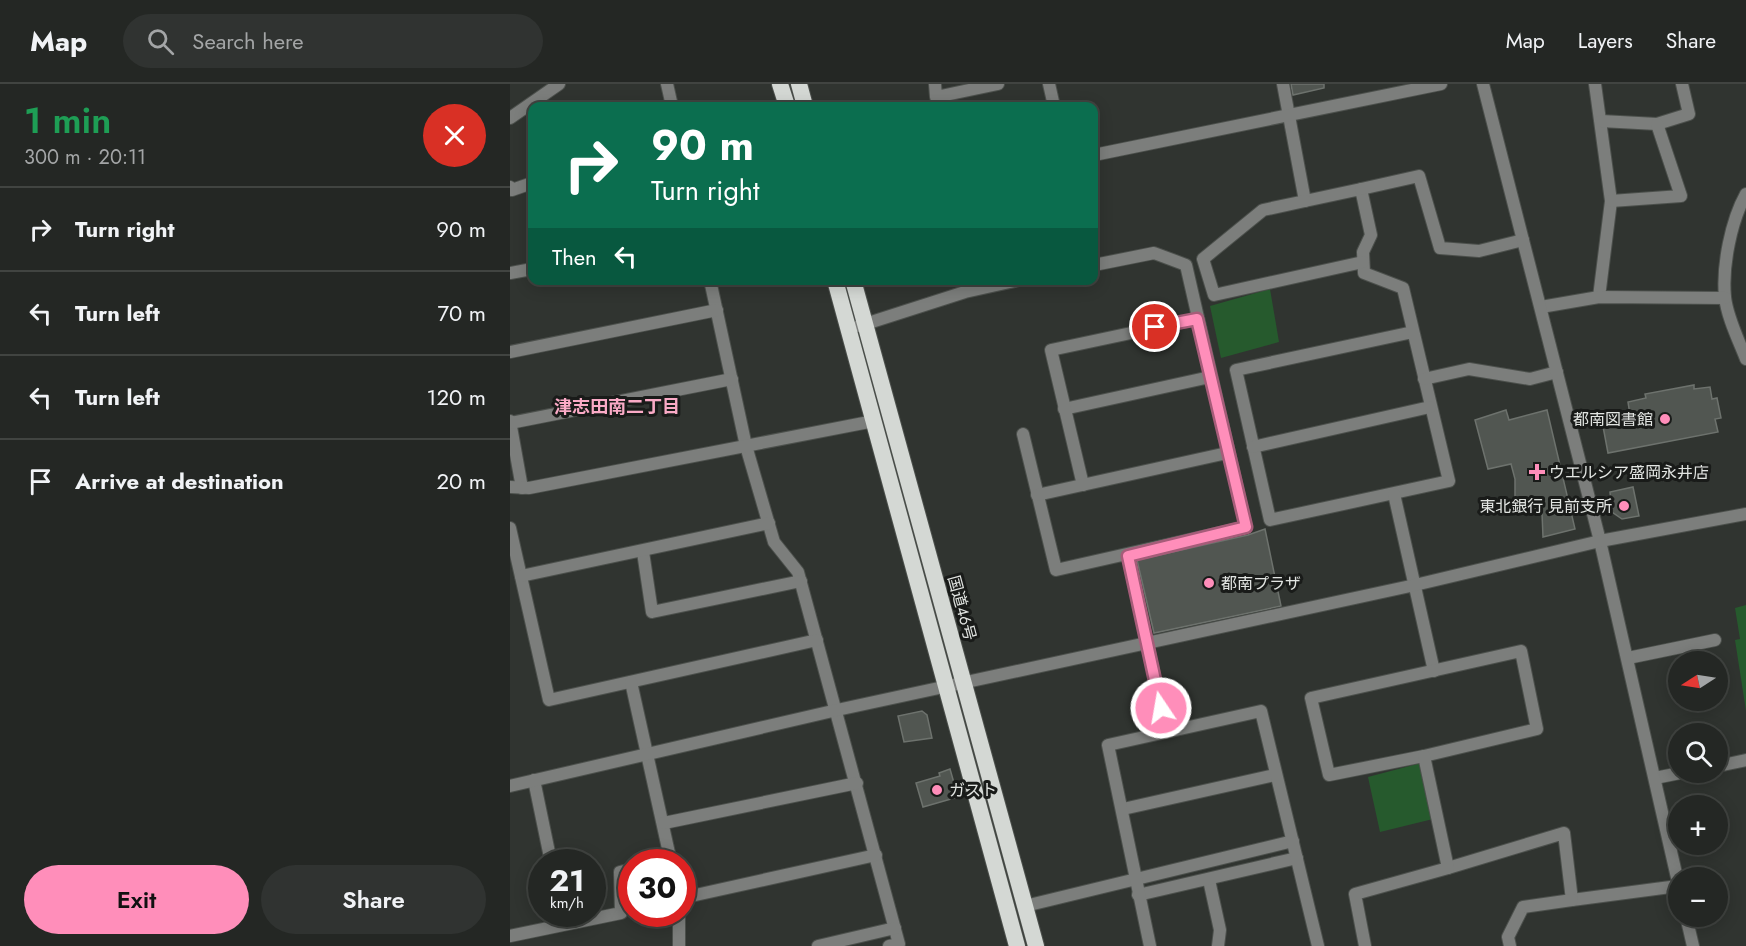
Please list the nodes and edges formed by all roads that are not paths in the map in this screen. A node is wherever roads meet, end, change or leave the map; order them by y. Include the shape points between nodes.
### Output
1 (559, 84) edge
2 (667, 84) edge
3 (780, 84) edge
4 (799, 84) edge
5 (935, 84) edge
6 (998, 84) edge
7 (1049, 84) edge
8 (1283, 84) edge
9 (1441, 84) edge
10 (1483, 84) edge
11 (1594, 84) edge
12 (1682, 84) edge
13 (533, 102) edge
14 (671, 102) edge
15 (786, 102) edge
16 (804, 102) edge
17 (1053, 102) edge
18 (528, 106) edge
19 (1290, 115) junction
20 (510, 118) edge
21 (1601, 121) junction
22 (1657, 124) junction
23 (1098, 154) edge
24 (528, 184) edge
25 (510, 187) edge
26 (1361, 189) junction
27 (1746, 194) edge
28 (1305, 201) junction
29 (1611, 201) junction
30 (1740, 213) edge
31 (1523, 240) junction
32 (1364, 262) junction
33 (1098, 264) edge
34 (528, 270) edge
35 (510, 273) edge
36 (712, 285) edge
37 (837, 285) edge
38 (853, 285) edge
39 (996, 285) edge
40 (1599, 297) junction
41 (1725, 298) junction
42 (1540, 307) junction
43 (717, 310) junction
44 (1197, 319) junction
45 (856, 326) junction
46 (1413, 332) junction
47 (510, 352) edge
48 (1746, 359) edge
49 (1557, 372) junction
50 (1210, 377) junction
51 (732, 379) junction
52 (1424, 379) junction
53 (1430, 407) junction
54 (1064, 409) junction
55 (874, 421) junction
56 (510, 422) edge
57 (1023, 434) dead end
58 (746, 446) junction
59 (1253, 447) junction
60 (1227, 453) junction
61 (1083, 485) junction
62 (516, 487) edge
63 (1394, 494) junction
64 (1037, 495) junction
65 (1746, 514) edge
66 (769, 523) junction
67 (510, 528) edge
68 (1600, 541) junction
69 (643, 552) junction
70 (1128, 556) junction
71 (521, 576) junction
72 (801, 581) junction
73 (1415, 585) junction
74 (817, 640) junction
75 (1715, 640) dead end
76 (1147, 642) junction
77 (1628, 658) junction
78 (1434, 671) junction
79 (964, 681) junction
80 (631, 682) junction
81 (946, 686) junction
82 (837, 710) junction
83 (1166, 730) junction
84 (648, 753) junction
85 (1424, 756) junction
86 (1746, 760) edge
87 (1728, 764) edge
88 (1275, 775) junction
89 (1668, 775) edge
90 (1655, 778) junction
91 (534, 780) junction
92 (857, 783) junction
93 (510, 786) edge
94 (1123, 809) junction
95 (664, 823) junction
96 (1293, 841) junction
97 (548, 849) edge
98 (667, 849) edge
99 (876, 855) junction
100 (1297, 858) junction
101 (1674, 867) edge
102 (1448, 868) junction
103 (1135, 879) junction
104 (1209, 880) junction
105 (1668, 886) edge
106 (696, 895) edge
107 (1138, 895) junction
108 (1572, 900) junction
109 (1025, 906) junction
110 (538, 927) edge
111 (679, 927) edge
112 (1689, 927) edge
113 (895, 928) junction
114 (510, 936) edge
115 (679, 946) edge
116 (818, 946) edge
117 (889, 946) edge
118 (1017, 946) edge
119 (1036, 946) edge
120 (1150, 946) edge
121 (1218, 946) edge
122 (1318, 946) edge
123 (1365, 946) edge
124 (1510, 946) edge
125 (1693, 946) edge

1 - 13 street
2 - 14 street
3 - 15 highway
4 - 16 highway
5 - 6 street via 936,97
7 - 17 street
8 - 19 street
9 - 19 street
10 - 31 street
11 - 21 street
12 - 22 street via 1689,114
18 - 20 street
19 - 23 street
19 - 28 street
21 - 22 street
21 - 29 street
22 - 29 street via 1681,196
24 - 25 street via 512,190
26 - 28 street
26 - 31 street via 1419,176 1440,248 1479,251
26 - 32 street via 1371,235 1363,252
27 - 30 street
28 - 32 street via 1263,210 1203,259 1214,295
29 - 40 street
30 - 41 street via 1727,260
31 - 42 street
32 - 46 street via 1364,273 1403,288
33 - 44 street via 1154,253 1186,266
34 - 35 street
36 - 43 street
37 - 45 highway, 国道46号
38 - 45 highway, 国道46号
39 - 45 street
40 - 41 street
40 - 42 street
41 - 48 street
42 - 49 street
43 - 47 street
43 - 51 street
44 - 50 street
44 - 54 street via 1051,350
45 - 55 highway, 国道46号
45 - 79 highway, 国道46号
46 - 52 street
46 - 59 street via 1236,370
49 - 52 street via 1530,379 1469,369
49 - 68 street
50 - 54 street
50 - 60 street
51 - 56 street
51 - 58 street
52 - 53 street
53 - 59 street
53 - 63 street via 1449,481
54 - 61 street
55 - 58 street
55 - 81 highway, 国道46号
56 - 62 street
57 - 64 street
58 - 62 street
58 - 66 street
59 - 63 street via 1270,520
60 - 61 street
60 - 70 street via 1246,527
61 - 64 street
63 - 73 street
64 - 70 street via 1056,570
65 - 68 street
66 - 69 street
66 - 72 street via 774,542
67 - 71 street
68 - 73 street
68 - 77 street
69 - 71 street
69 - 72 street via 652,612
70 - 76 street
71 - 80 street via 549,700
72 - 74 street
73 - 76 street
73 - 78 street
74 - 80 street
74 - 82 street
75 - 77 street
76 - 79 street
76 - 83 street
77 - 90 street
78 - 85 street via 1521,651 1537,729
78 - 85 street via 1311,698 1329,775
79 - 81 street
79 - 109 highway, 国道46号
80 - 84 street
81 - 82 street
81 - 118 highway, 国道46号
82 - 84 street
82 - 92 street
83 - 88 street via 1261,711
83 - 94 street via 1108,745
84 - 91 street
84 - 95 street
85 - 102 street
86 - 87 street
88 - 94 street
88 - 96 street
89 - 90 street
90 - 101 street
91 - 93 street
91 - 97 street
92 - 95 street
92 - 99 street
94 - 103 street
95 - 98 street
96 - 100 street
96 - 103 street
99 - 106 street
99 - 113 street
100 - 104 street
100 - 122 street
102 - 108 street via 1564,833
102 - 123 street via 1355,894
103 - 107 street
103 - 109 street
104 - 107 street
104 - 121 street via 1220,930
105 - 108 street
107 - 120 street
108 - 124 street via 1523,907 1508,937
109 - 119 highway, 国道46号
110 - 114 street
111 - 115 street
112 - 125 street
113 - 116 street
113 - 117 street via 899,944

